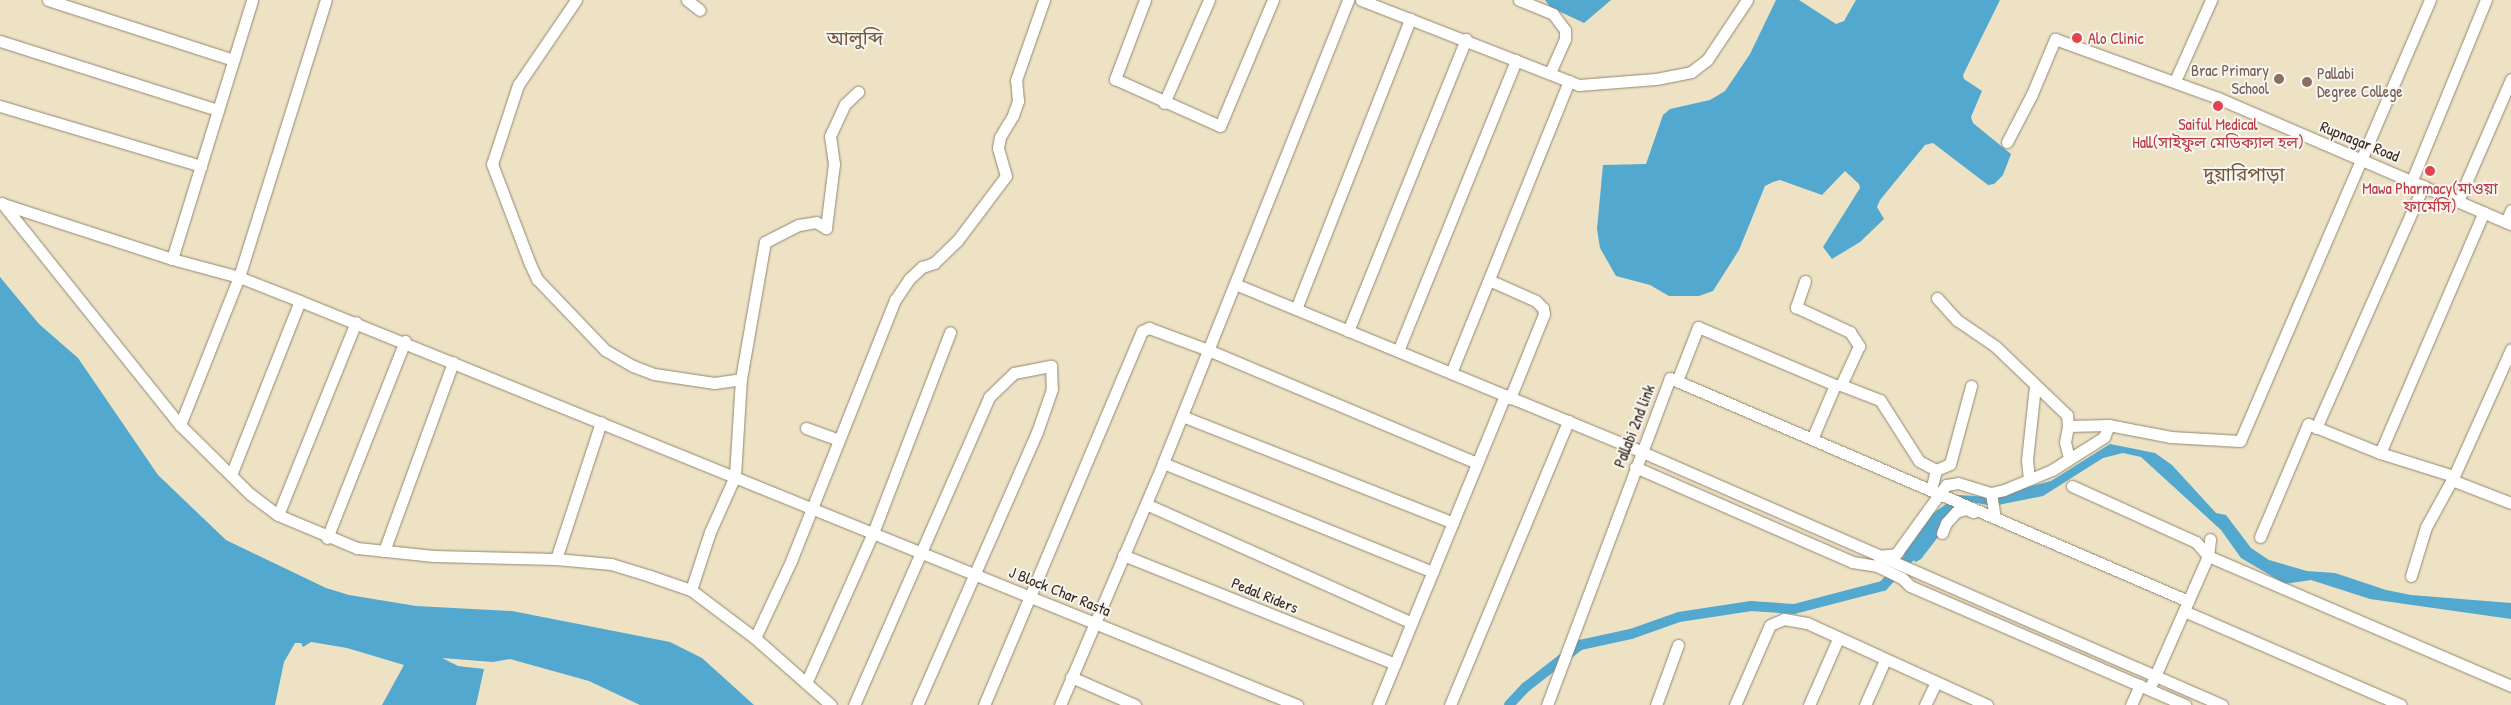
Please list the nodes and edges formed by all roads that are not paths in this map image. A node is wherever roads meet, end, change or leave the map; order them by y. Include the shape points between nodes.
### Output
1 (48, 0) edge
2 (252, 0) edge
3 (326, 0) edge
4 (576, 0) edge
5 (686, 0) edge
6 (1044, 0) edge
7 (1145, 0) edge
8 (1209, 0) edge
9 (1273, 0) edge
10 (1348, 0) edge
11 (1361, 0) edge
12 (1519, 0) edge
13 (1748, 0) edge
14 (2211, 0) edge
15 (2430, 0) edge
16 (2486, 0) edge
17 (700, 10) dead end
18 (1410, 19) junction
19 (1466, 39) junction
20 (0, 41) edge
21 (234, 60) junction
22 (1516, 60) junction
23 (1550, 73) junction
24 (2511, 79) edge
25 (2175, 81) junction
26 (1574, 83) junction
27 (858, 92) dead end
28 (1164, 103) junction
29 (0, 106) edge
30 (218, 110) junction
31 (2007, 142) dead end
32 (2364, 159) junction
33 (201, 166) junction
34 (2412, 180) junction
35 (2423, 186) junction
36 (2458, 201) junction
37 (1, 202) edge
38 (2511, 210) edge
39 (2484, 212) junction
40 (2508, 223) edge
41 (172, 259) junction
42 (239, 277) junction
43 (1489, 280) junction
44 (1805, 281) dead end
45 (1235, 284) junction
46 (1937, 298) dead end
47 (300, 301) junction
48 (1296, 309) junction
49 (356, 322) junction
50 (1348, 331) junction
51 (950, 332) dead end
52 (405, 341) junction
53 (2511, 349) edge
54 (1208, 350) junction
55 (1398, 352) junction
56 (453, 362) junction
57 (1451, 373) junction
58 (741, 379) junction
59 (1677, 381) junction
60 (1838, 385) junction
61 (1972, 386) dead end
62 (2035, 386) junction
63 (1507, 396) junction
64 (1182, 416) junction
65 (1568, 421) junction
66 (601, 422) junction
67 (180, 425) junction
68 (2109, 425) junction
69 (2068, 426) junction
70 (806, 428) dead end
71 (2316, 428) junction
72 (1812, 439) junction
73 (838, 440) junction
74 (1640, 451) junction
75 (2380, 453) junction
76 (2069, 458) junction
77 (1163, 463) junction
78 (1477, 464) junction
79 (1635, 467) junction
80 (1936, 470) junction
81 (231, 475) junction
82 (735, 476) junction
83 (2453, 478) junction
84 (2028, 479) junction
85 (2072, 486) dead end
86 (1936, 493) junction
87 (1991, 494) junction
88 (2511, 503) edge
89 (1146, 504) junction
90 (811, 507) junction
91 (1989, 514) junction
92 (278, 515) junction
93 (1453, 523) junction
94 (873, 533) junction
95 (1942, 533) dead end
96 (2260, 537) dead end
97 (327, 538) junction
98 (2210, 539) dead end
99 (384, 551) junction
100 (922, 552) junction
101 (1123, 555) junction
102 (2208, 556) junction
103 (556, 558) junction
104 (1880, 561) junction
105 (1433, 572) junction
106 (976, 574) junction
107 (2411, 576) dead end
108 (1909, 577) junction
109 (691, 590) junction
110 (1027, 595) junction
111 (2186, 606) junction
112 (1412, 622) junction
113 (1095, 623) junction
114 (755, 638) junction
115 (1838, 638) junction
116 (1678, 644) dead end
117 (1885, 660) junction
118 (1395, 664) junction
119 (2155, 676) junction
120 (1071, 677) junction
121 (807, 681) junction
122 (1936, 682) junction
123 (2511, 686) edge
124 (2145, 687) junction
125 (1133, 704) edge
126 (831, 705) edge
127 (854, 705) edge
128 (917, 705) edge
129 (984, 705) edge
130 (1060, 705) edge
131 (1297, 705) edge
132 (1378, 705) edge
133 (1450, 705) edge
134 (1547, 705) edge
135 (1656, 705) edge
136 (1735, 705) edge
137 (1809, 705) edge
138 (1865, 705) edge
139 (1925, 705) edge
140 (1987, 705) edge
141 (2131, 705) edge
142 (2185, 705) edge
143 (2222, 705) edge
144 (2401, 705) edge

1 - 21 street
2 - 21 street
3 - 42 street
4 - 58 street via 518,85 492,164 530,264 538,279 605,350 633,366 654,374 714,383
5 - 17 street
6 - 73 street via 1016,80 1018,101 1000,136 998,148 1006,176 957,241 934,263 922,267 909,279 895,300
7 - 28 street via 1115,79
8 - 28 street
9 - 28 street via 1224,122 1216,125
10 - 45 street
11 - 18 street
12 - 23 street via 1553,14 1564,30 1565,39
13 - 26 street via 1707,60 1691,72 1656,79
14 - 25 street
15 - 32 street
16 - 34 street
18 - 19 street
18 - 48 street
19 - 22 street
19 - 50 street
20 - 30 street
21 - 30 street
22 - 23 street
22 - 55 street
23 - 26 street
24 - 36 street
25 - 31 street, Rupnagar Road via 2055,39
25 - 32 street, Rupnagar Road
26 - 43 street
27 - 58 street via 846,104 830,136 834,164 826,228 816,222 799,224 764,242
29 - 33 street
30 - 33 street
32 - 34 street, Rupnagar Road
32 - 68 street via 2344,195 2240,442 2171,438
33 - 41 street
34 - 35 street, Rupnagar Road
35 - 36 street, Rupnagar Road
35 - 71 street
36 - 39 street, Rupnagar Road
37 - 41 street, J Block Char Rasta
37 - 67 street
38 - 40 street
39 - 40 street, Rupnagar Road
39 - 75 street
41 - 42 street, J Block Char Rasta
42 - 47 street, J Block Char Rasta
42 - 67 street
43 - 57 street
43 - 63 street via 1536,301 1544,314
44 - 60 street via 1796,307 1850,332 1859,346
45 - 48 street
45 - 54 street
46 - 62 street via 1957,320 1996,346
47 - 49 street, J Block Char Rasta
47 - 81 street
48 - 50 street
49 - 52 street, J Block Char Rasta
49 - 92 street
50 - 55 street
51 - 94 street
52 - 56 street, J Block Char Rasta
52 - 97 street
53 - 83 street
54 - 64 street
54 - 78 street
54 - 110 street via 1148,328 1142,330 1076,490
55 - 57 street
56 - 66 street, J Block Char Rasta
56 - 99 street
57 - 63 street
58 - 82 street
59 - 60 street via 1698,327
59 - 72 street, Pallabi 2nd link
59 - 74 street, Pallabi 2nd link via 1670,378
60 - 72 street
60 - 80 street via 1880,400 1919,461
61 - 80 street via 1950,464
62 - 69 street via 2067,415
62 - 84 street
63 - 65 street
63 - 78 street
64 - 77 street
64 - 93 street
65 - 74 street
65 - 133 street
66 - 82 street, J Block Char Rasta
66 - 103 street
67 - 81 street
68 - 69 street
68 - 76 street via 2104,437
69 - 76 street via 2065,442
70 - 73 street
71 - 75 street
71 - 96 street via 2308,424
72 - 86 street, Pallabi 2nd link
73 - 90 street
74 - 79 street, Pallabi 2nd link
74 - 104 street
75 - 83 street
76 - 84 street
77 - 89 street
77 - 105 street
78 - 93 street
79 - 104 street via 1852,562
79 - 134 street, Pallabi 2nd link
80 - 86 street
81 - 92 street
82 - 90 street, J Block Char Rasta
82 - 109 street via 710,532
83 - 88 street
83 - 107 street via 2426,527
84 - 87 street
85 - 102 street via 2196,542 2204,547
86 - 87 street via 1946,484 1958,483
86 - 91 street, Pallabi 2nd link
86 - 104 street via 1896,554
87 - 91 street
89 - 101 street
89 - 112 street
90 - 94 street, J Block Char Rasta
90 - 114 street
91 - 95 street via 1966,509 1956,512
91 - 111 street
92 - 97 street
93 - 105 street
94 - 100 street, J Block Char Rasta
94 - 121 street
97 - 99 street via 357,548
98 - 102 street
99 - 103 street
100 - 106 street, J Block Char Rasta
100 - 106 street via 989,397 1014,373 1051,366 1052,389 1045,409
100 - 127 street
101 - 113 street
101 - 118 street, Pedal Riders
102 - 111 street
102 - 123 street
103 - 109 street via 611,564
104 - 108 street
105 - 112 street
106 - 110 street, J Block Char Rasta
106 - 128 street
108 - 119 street
108 - 124 street
109 - 114 street
110 - 113 street, J Block Char Rasta
110 - 129 street via 1015,635
111 - 119 street
111 - 144 street
112 - 118 street
113 - 120 street
113 - 131 street, J Block Char Rasta
114 - 121 street
115 - 117 street
115 - 136 street via 1807,624 1784,619 1770,625
115 - 137 street
116 - 135 street
117 - 122 street
117 - 138 street
118 - 132 street
119 - 124 street
119 - 143 street
120 - 125 street
120 - 130 street
121 - 126 street
122 - 139 street
122 - 140 street
124 - 141 street
124 - 142 street

